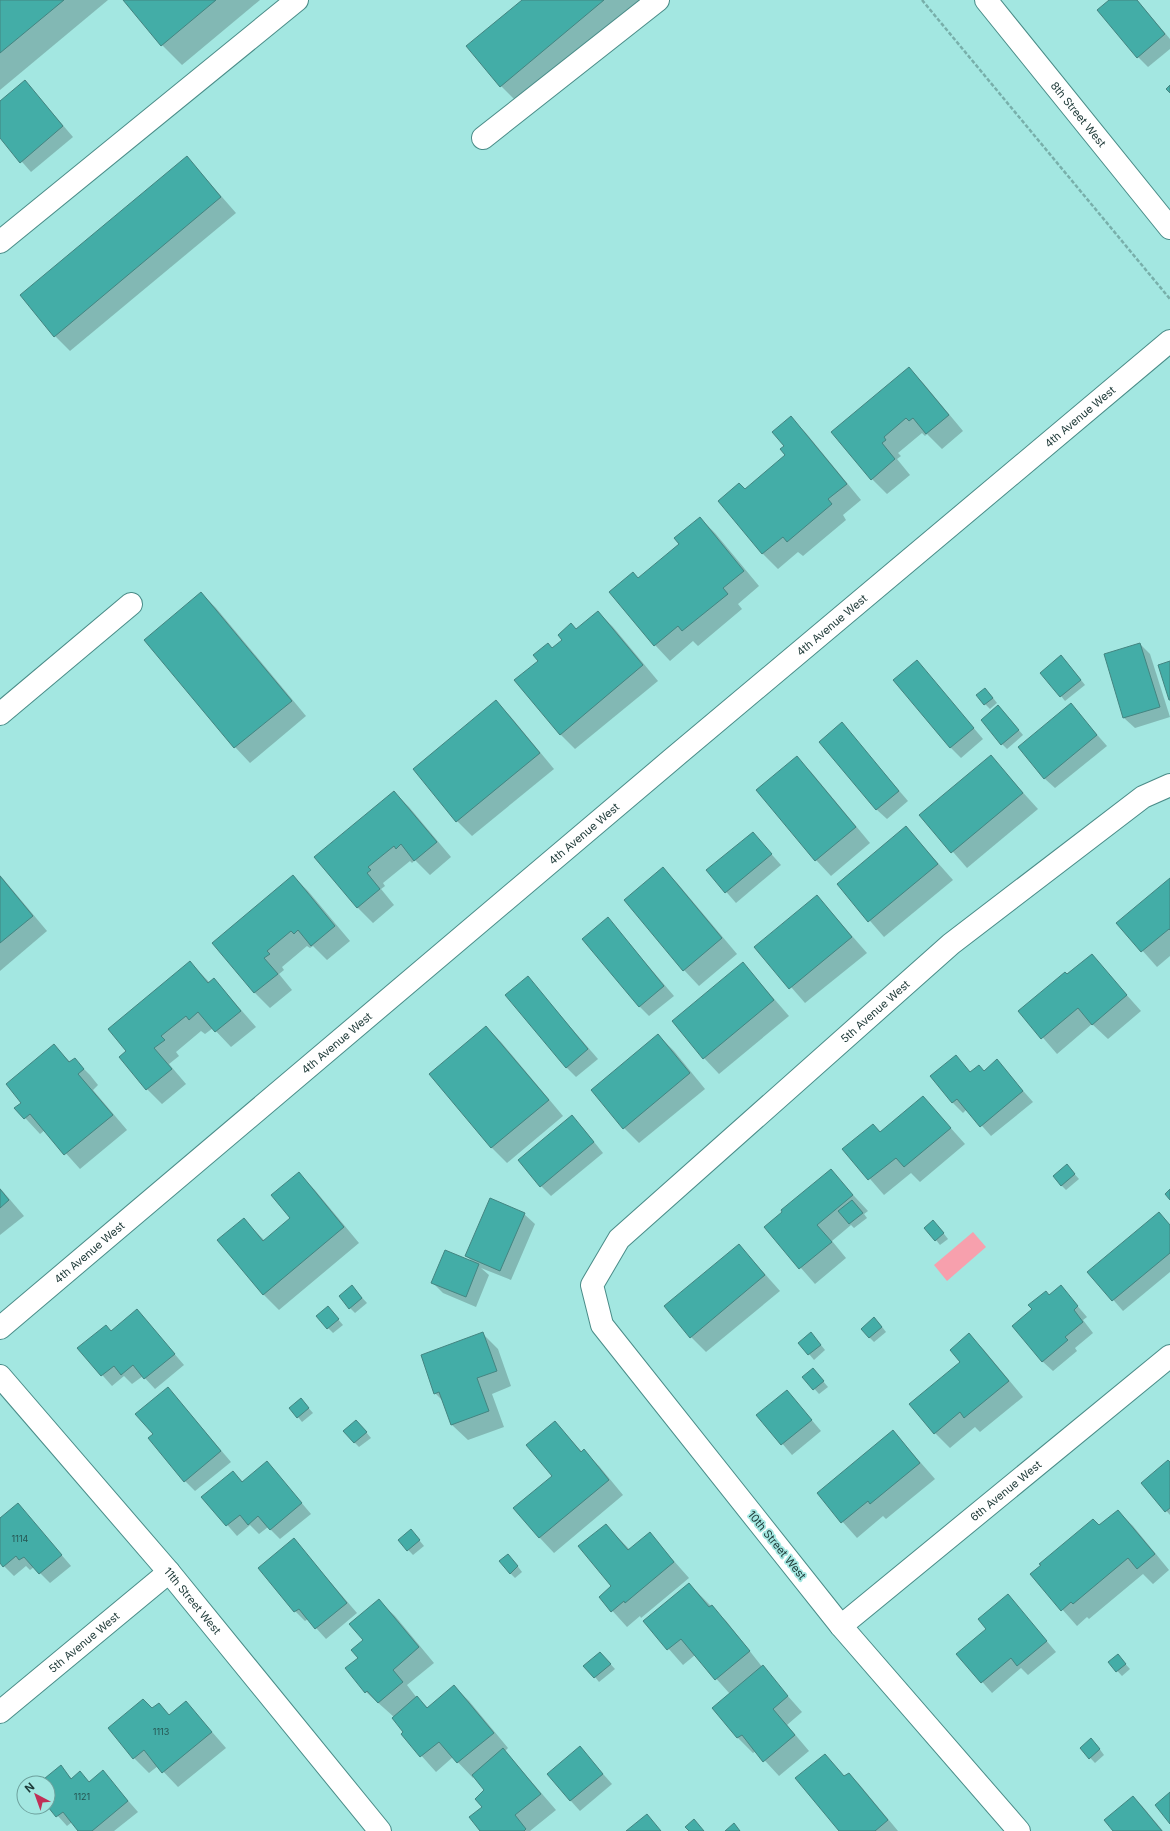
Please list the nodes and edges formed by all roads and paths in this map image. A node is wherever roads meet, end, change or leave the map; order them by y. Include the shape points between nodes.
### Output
1 (297, 0) edge
2 (658, 0) edge
3 (922, 0) edge
4 (986, 0) edge
5 (483, 138) dead end
6 (1170, 228) edge
7 (0, 242) edge
8 (1170, 298) edge
9 (1170, 341) edge
10 (131, 604) dead end
11 (0, 714) edge
12 (1170, 785) edge
13 (619, 1239) joint
14 (0, 1328) edge
15 (1170, 1356) edge
16 (0, 1376) edge
17 (169, 1572) junction
18 (841, 1626) junction
19 (0, 1712) edge
20 (380, 1831) edge
21 (1019, 1831) edge

1 - 7 street
2 - 5 street
3 - 8 path
4 - 6 street, 8th Street West
9 - 14 street, 4th Avenue West
10 - 11 street
12 - 13 street, 5th Avenue West via 1143,797 951,944
13 - 18 street, 10th Street West via 592,1285 602,1325
15 - 18 street, 6th Avenue West
16 - 17 street, 11th Street West
17 - 19 street, 5th Avenue West
17 - 20 street, 11th Street West
18 - 21 street, 10th Street West

